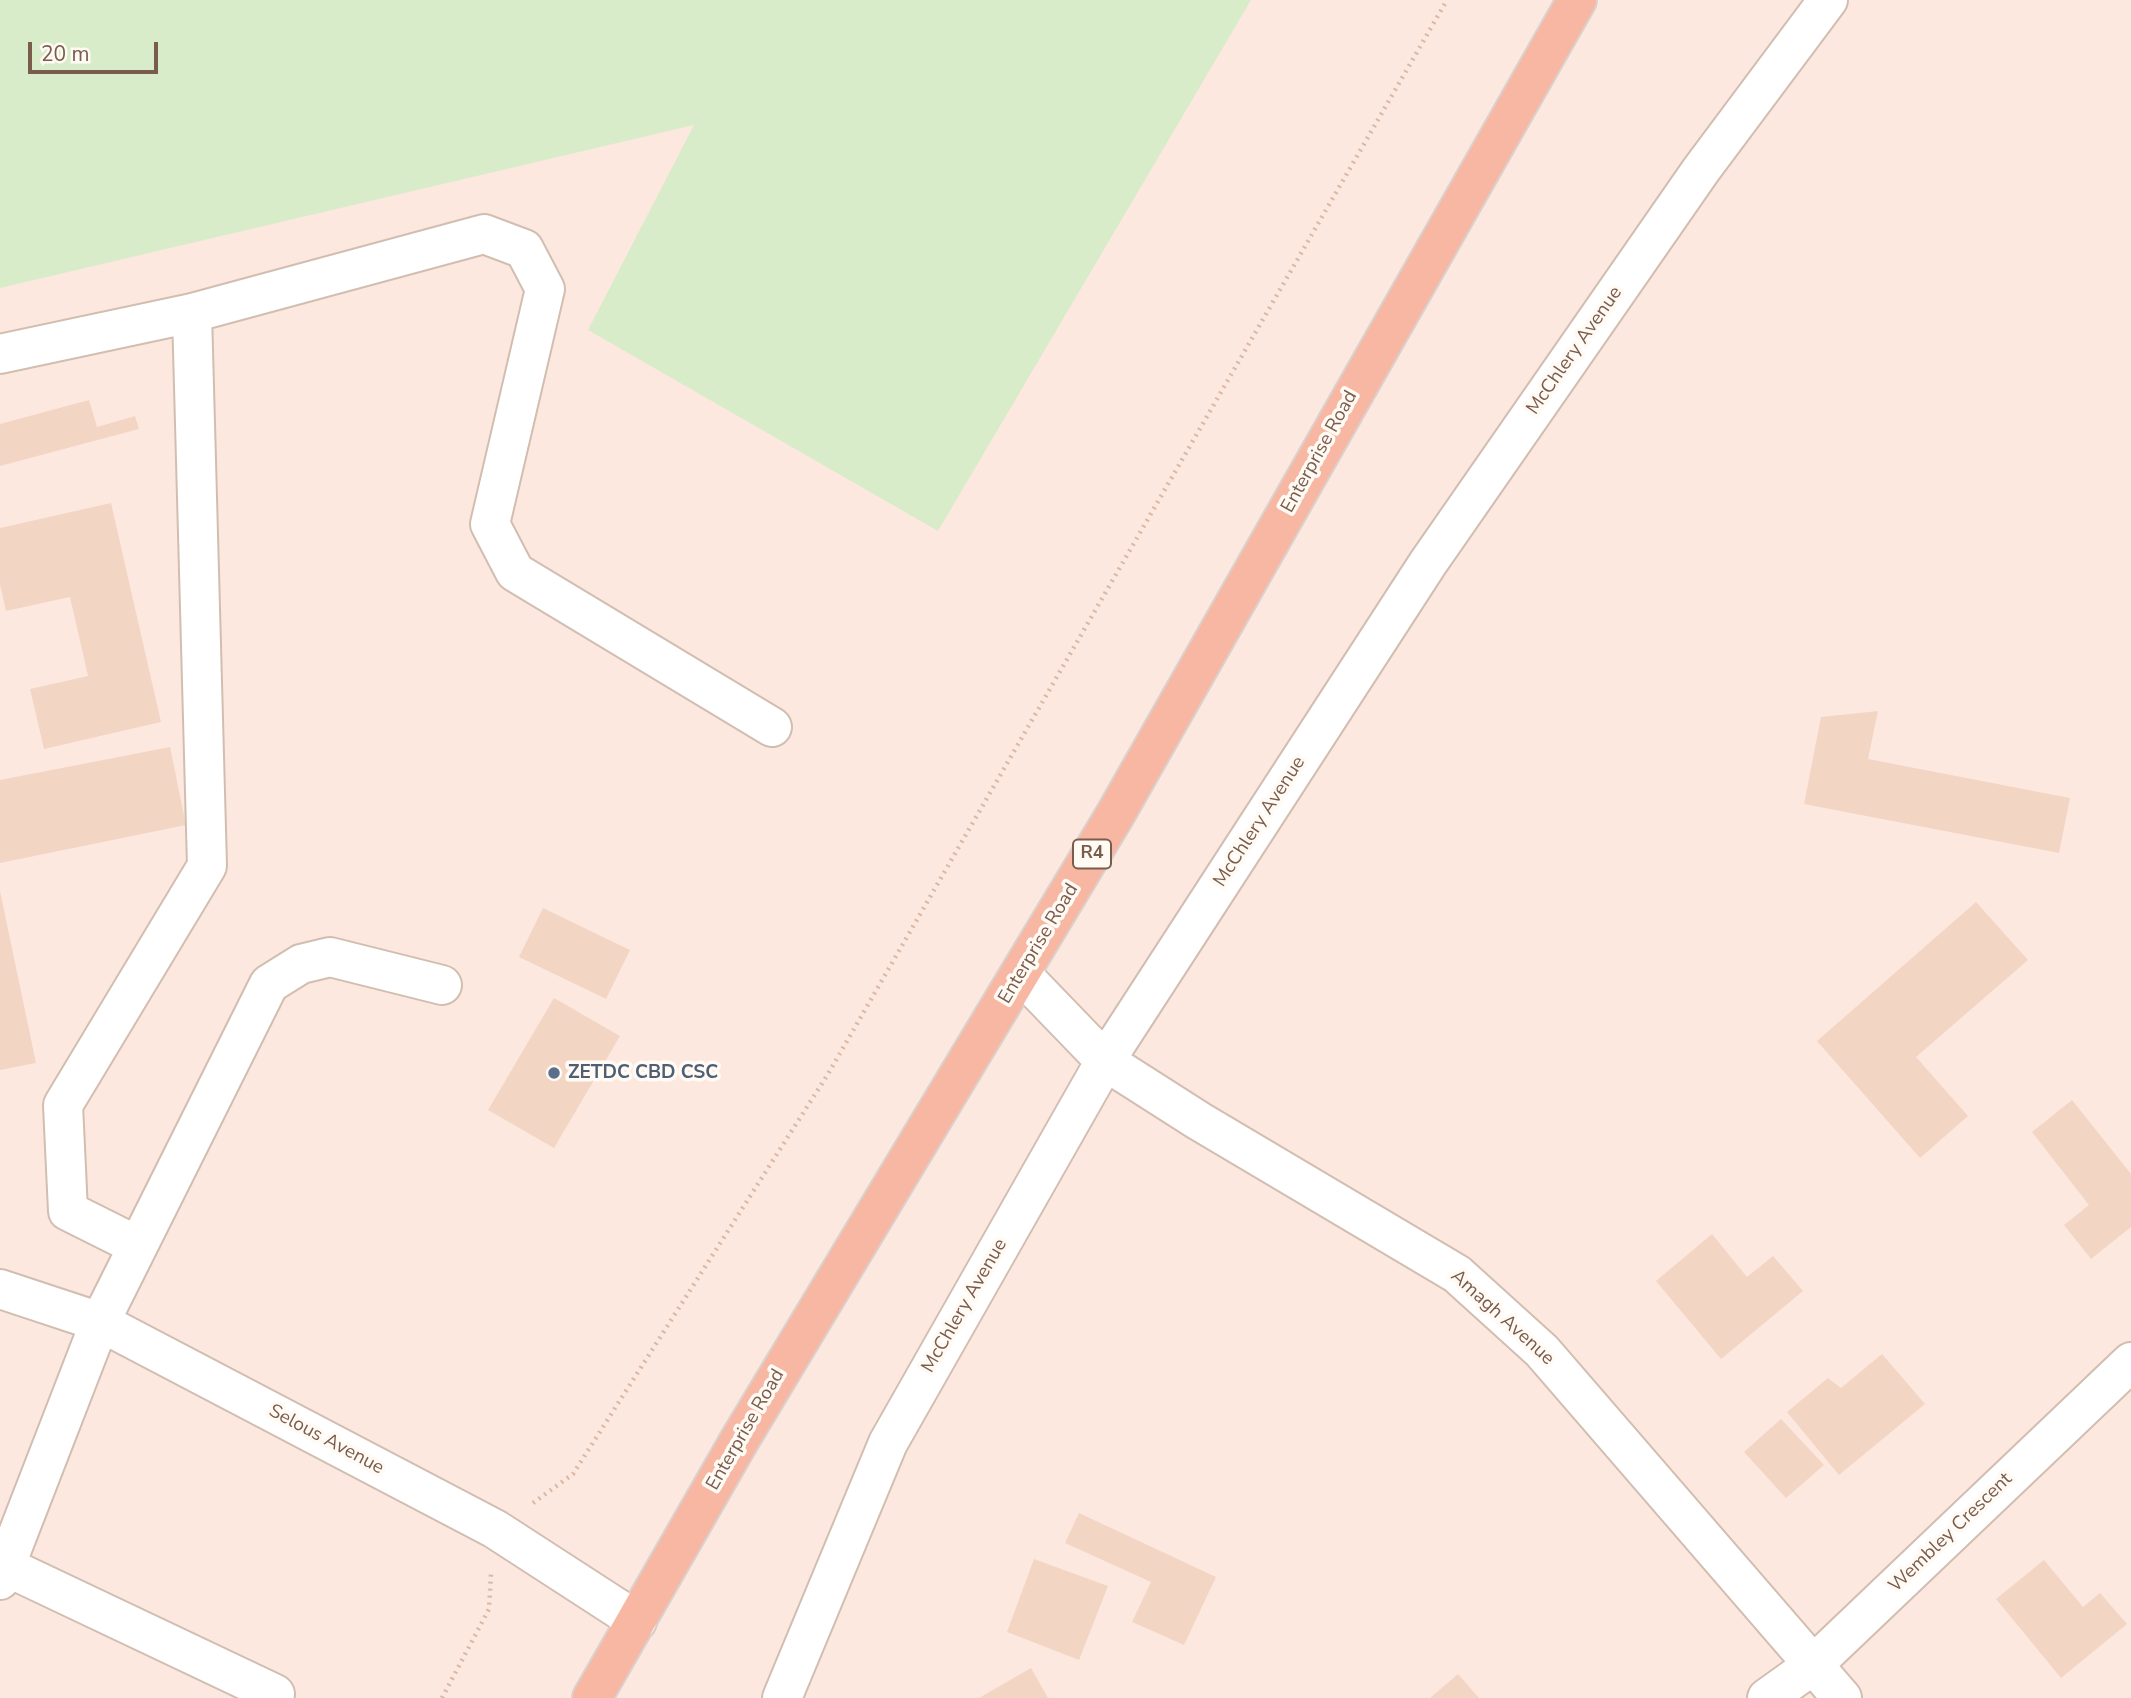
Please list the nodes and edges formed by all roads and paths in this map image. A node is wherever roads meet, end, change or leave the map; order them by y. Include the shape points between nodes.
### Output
1 (1447, 0) edge
2 (1577, 0) edge
3 (1828, 0) edge
4 (192, 313) junction
5 (0, 354) edge
6 (772, 727) dead end
7 (1021, 974) junction
8 (442, 985) dead end
9 (1105, 1061) junction
10 (138, 1246) junction
11 (0, 1289) edge
12 (100, 1322) junction
13 (2131, 1362) edge
14 (505, 1536) junction
15 (3, 1573) edge
16 (637, 1621) junction
17 (1812, 1665) junction
18 (275, 1694) dead end
19 (442, 1698) edge
20 (592, 1698) edge
21 (782, 1698) edge
22 (1767, 1698) edge
23 (1842, 1698) edge

1 - 14 path via 828,1074 573,1474 519,1513
2 - 7 highway, Enterprise Road / R4
3 - 9 street, McChlery Avenue via 1700,170 1428,563
4 - 5 street
4 - 6 street via 484,234 524,249 545,289 491,524 515,572
4 - 10 street via 207,866 63,1105 68,1211
7 - 9 street, Amagh Avenue
7 - 16 highway, Enterprise Road / R4 via 738,1441
8 - 10 street via 330,957 301,964 269,984
9 - 17 street, Amagh Avenue via 1457,1274 1542,1350
9 - 21 street, McChlery Avenue via 888,1443
10 - 12 street
11 - 12 street, Selous Avenue
12 - 14 street, Selous Avenue
12 - 15 street
13 - 17 street, Wembley Crescent
14 - 16 street, Selous Avenue
14 - 19 path via 493,1558 489,1609
15 - 18 street
16 - 20 highway, Enterprise Road / R4
17 - 22 street, Wembley Crescent
17 - 23 street, Amagh Avenue

